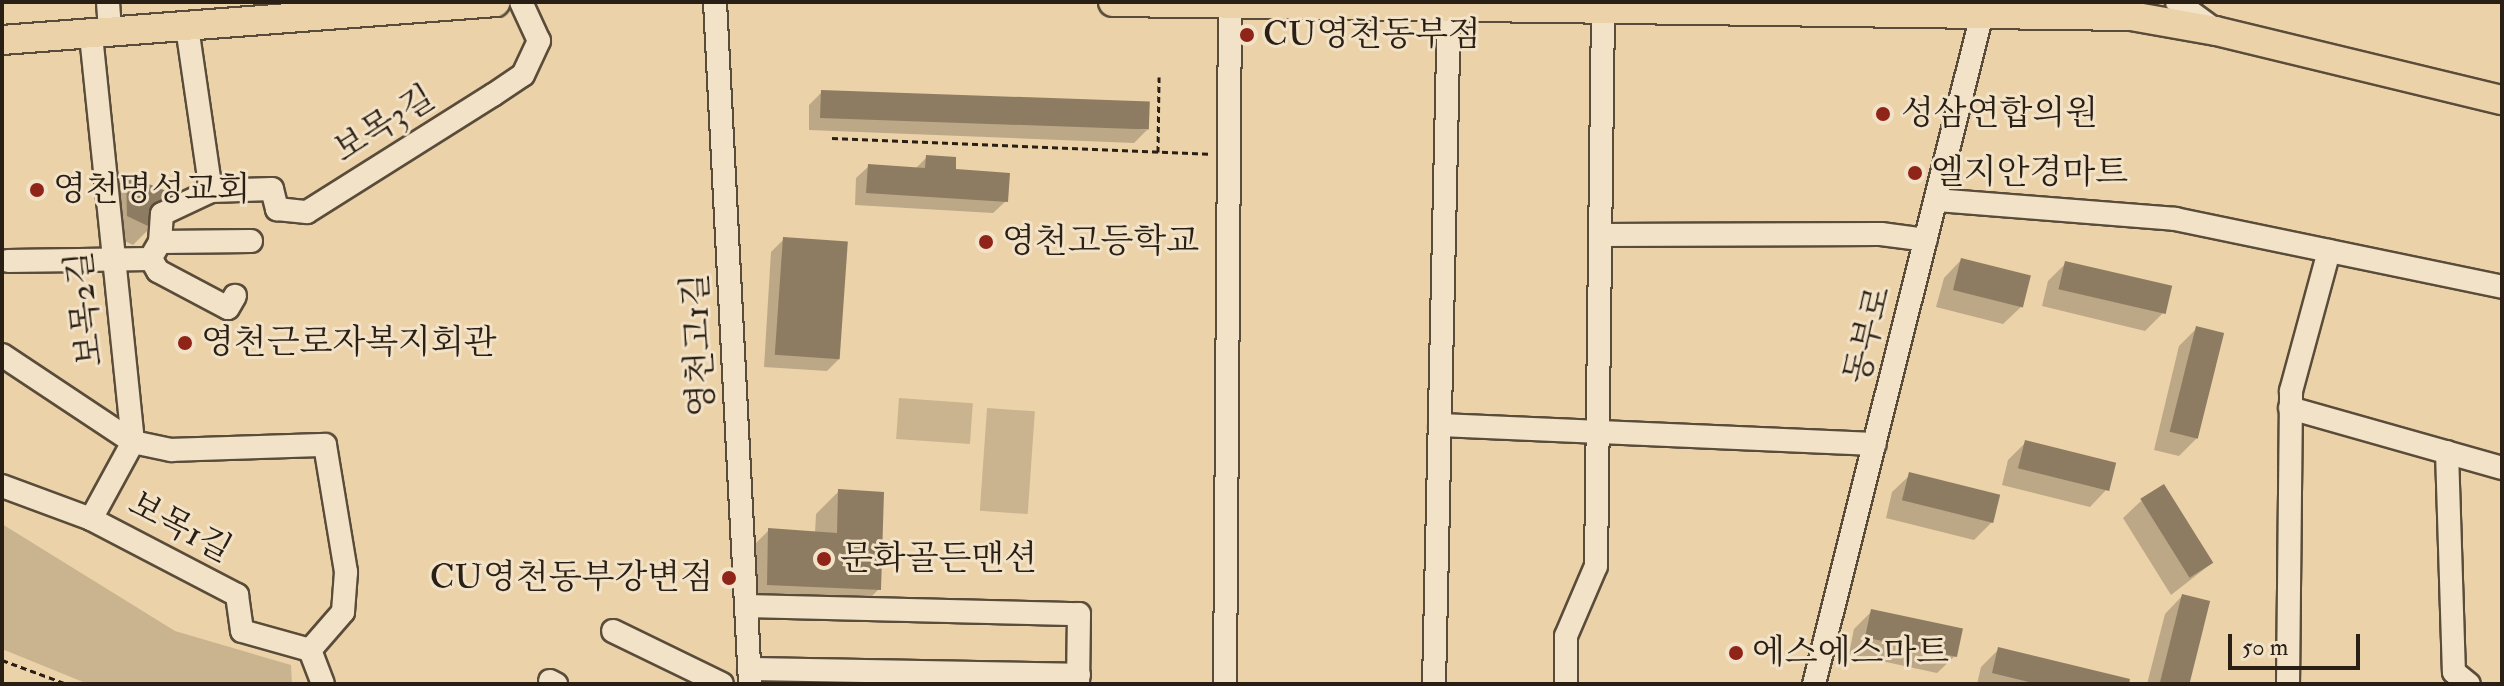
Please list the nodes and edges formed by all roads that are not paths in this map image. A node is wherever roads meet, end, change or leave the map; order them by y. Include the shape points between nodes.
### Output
1 (108, 2) edge
2 (496, 2) edge
3 (521, 2) edge
4 (715, 2) edge
5 (1113, 2) edge
6 (2177, 2) edge
7 (438, 4) edge
8 (1230, 5) junction
9 (1648, 6) edge
10 (1434, 7) edge
11 (1984, 8) edge
12 (1603, 10) junction
13 (187, 27) junction
14 (2216, 31) junction
15 (101, 33) junction
16 (2, 40) edge
17 (2502, 100) edge
18 (211, 191) junction
19 (1936, 200) junction
20 (1601, 235) junction
21 (1926, 240) junction
22 (251, 241) dead end
23 (156, 250) junction
24 (2329, 251) junction
25 (115, 259) junction
26 (8, 261) dead end
27 (2502, 287) edge
28 (235, 296) dead end
29 (2, 355) edge
30 (2290, 408) junction
31 (1440, 425) junction
32 (1600, 432) junction
33 (133, 442) junction
34 (1875, 444) junction
35 (2447, 452) junction
36 (2502, 468) edge
37 (2, 486) edge
38 (91, 519) junction
39 (747, 606) junction
40 (613, 631) dead end
41 (310, 650) junction
42 (749, 676) edge
43 (1078, 680) edge
44 (323, 684) edge
45 (722, 684) edge
46 (1225, 684) edge
47 (1434, 684) edge
48 (1566, 684) edge
49 (1814, 684) edge
50 (2288, 684) edge
51 (2469, 684) edge

1 - 15 street, 보목2길
2 - 7 main road
3 - 18 street, 보목3길 via 539,41 523,75 307,212 277,209 272,189
4 - 39 street, 영천고1길
5 - 8 main road
6 - 14 street
7 - 13 main road
8 - 10 main road
8 - 46 street
9 - 11 main road
9 - 12 main road
10 - 12 main road
10 - 31 street
11 - 14 main road via 2131,16
11 - 19 street, 동부로
12 - 20 street
13 - 15 main road
13 - 18 street
14 - 17 main road
15 - 16 main road
15 - 25 street, 보목2길
18 - 23 street via 162,214
19 - 21 street, 동부로
19 - 24 street via 2175,219
20 - 21 street via 1881,234
20 - 32 street
21 - 34 street, 동부로
22 - 23 street
23 - 25 street
23 - 28 street via 158,271 228,308
24 - 27 street
24 - 30 street
25 - 26 street
25 - 33 street, 보목2길
29 - 33 street
30 - 35 street
30 - 50 street
31 - 32 street
31 - 47 street
32 - 34 street
32 - 48 street via 1596,566 1566,636
33 - 38 street
33 - 41 street via 172,450 325,445 346,572 343,612
34 - 49 street, 동부로
35 - 36 street
35 - 51 street via 2454,672
37 - 38 street, 보목1길
38 - 41 street, 보목1길 via 237,595 242,631
39 - 42 street, 영천고1길
39 - 43 street via 1079,614
40 - 45 street
41 - 44 street
42 - 43 street

